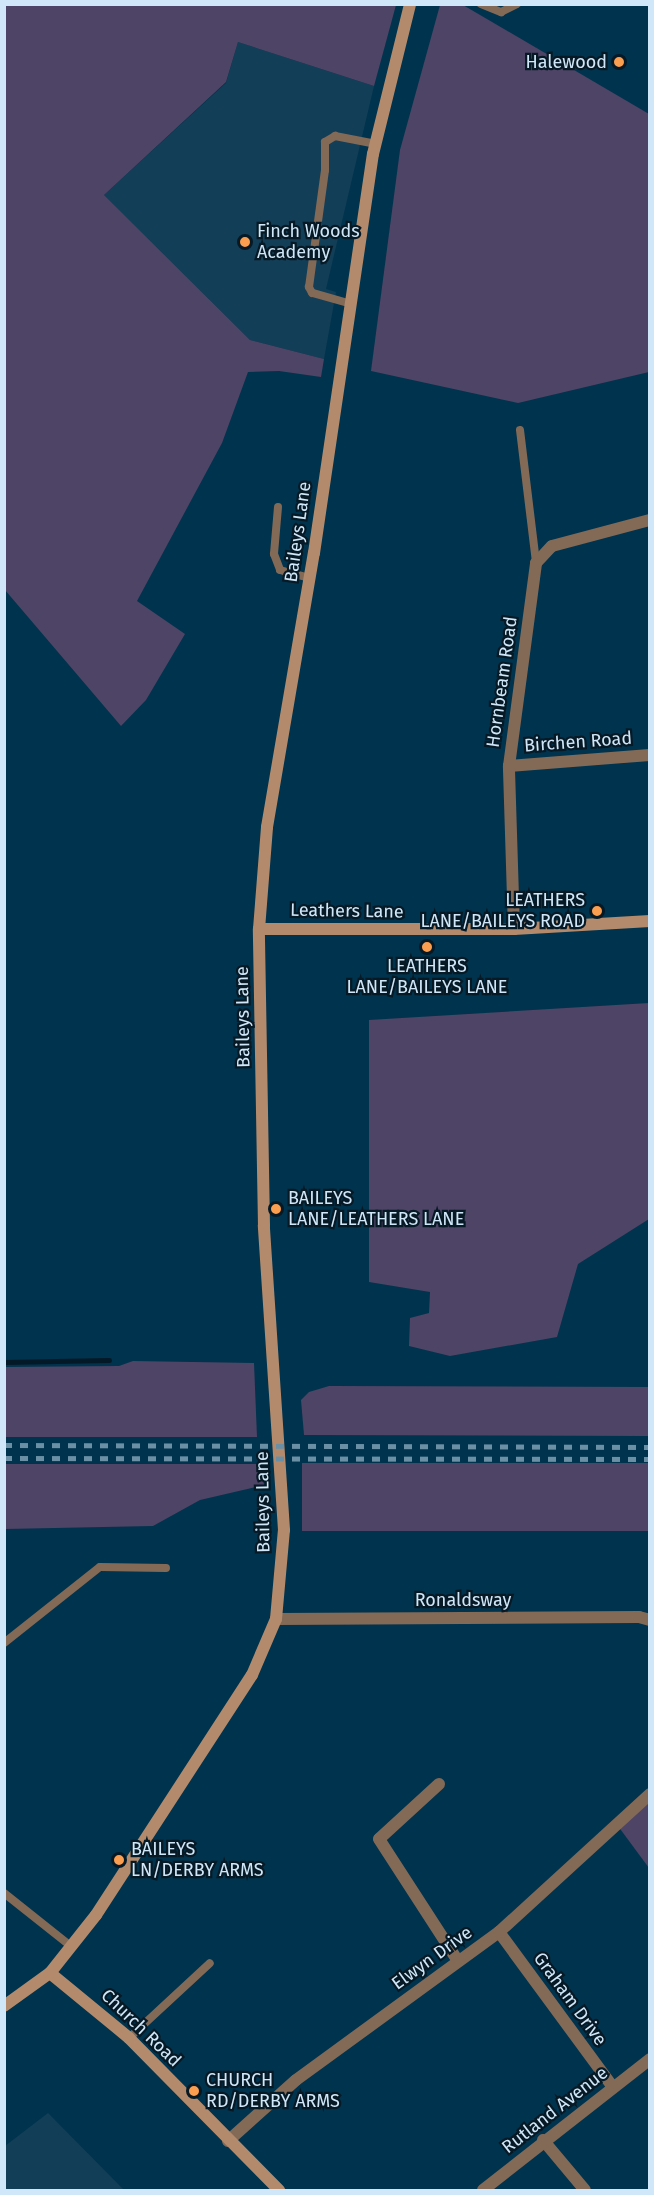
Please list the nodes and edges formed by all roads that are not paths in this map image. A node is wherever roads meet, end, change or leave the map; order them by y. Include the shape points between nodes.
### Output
1 (410, 4) edge
2 (481, 4) edge
3 (517, 4) edge
4 (376, 144) junction
5 (348, 303) junction
6 (520, 430) dead end
7 (278, 507) dead end
8 (650, 520) edge
9 (536, 563) junction
10 (310, 578) junction
11 (650, 755) edge
12 (508, 766) junction
13 (650, 921) edge
14 (259, 929) junction
15 (514, 929) junction
16 (166, 1568) dead end
17 (276, 1619) junction
18 (650, 1620) edge
19 (4, 1643) edge
20 (439, 1784) dead end
21 (650, 1794) edge
22 (4, 1893) edge
23 (499, 1932) junction
24 (72, 1947) junction
25 (458, 1961) junction
26 (210, 1963) dead end
27 (50, 1972) junction
28 (4, 2006) edge
29 (129, 2038) junction
30 (650, 2059) edge
31 (613, 2087) junction
32 (543, 2140) junction
33 (228, 2141) junction
34 (279, 2190) edge
35 (483, 2190) edge
36 (585, 2190) edge

1 - 4 street, Baileys Lane
2 - 3 lane via 501,12
4 - 5 street, Baileys Lane
4 - 5 lane via 335,136 325,142 326,170 309,287 312,292
5 - 10 street, Baileys Lane
6 - 9 lane
7 - 10 lane via 274,554 280,570
8 - 9 street via 552,546
9 - 12 street, Hornbeam Road
10 - 14 street, Baileys Lane via 267,827
11 - 12 street, Birchen Road
12 - 15 street, Hornbeam Road
13 - 15 street, Leathers Lane
14 - 15 street, Leathers Lane
14 - 17 street, Baileys Lane via 264,1226 284,1530
16 - 19 lane via 100,1567
17 - 18 street, Ronaldsway
17 - 24 street, Baileys Lane via 246,1684
20 - 25 street via 379,1839
21 - 23 street, Elwyn Drive
22 - 24 lane
23 - 25 street, Elwyn Drive
23 - 31 street, Graham Drive
24 - 27 street, Baileys Lane
25 - 33 street, Elwyn Drive via 296,2080
26 - 29 lane
27 - 28 street, Baileys Lane
27 - 29 street, Church Road
29 - 33 street, Church Road
30 - 31 street, Rutland Avenue
31 - 32 street, Rutland Avenue
32 - 35 street, Rutland Avenue
32 - 36 street
33 - 34 street, Church Road

